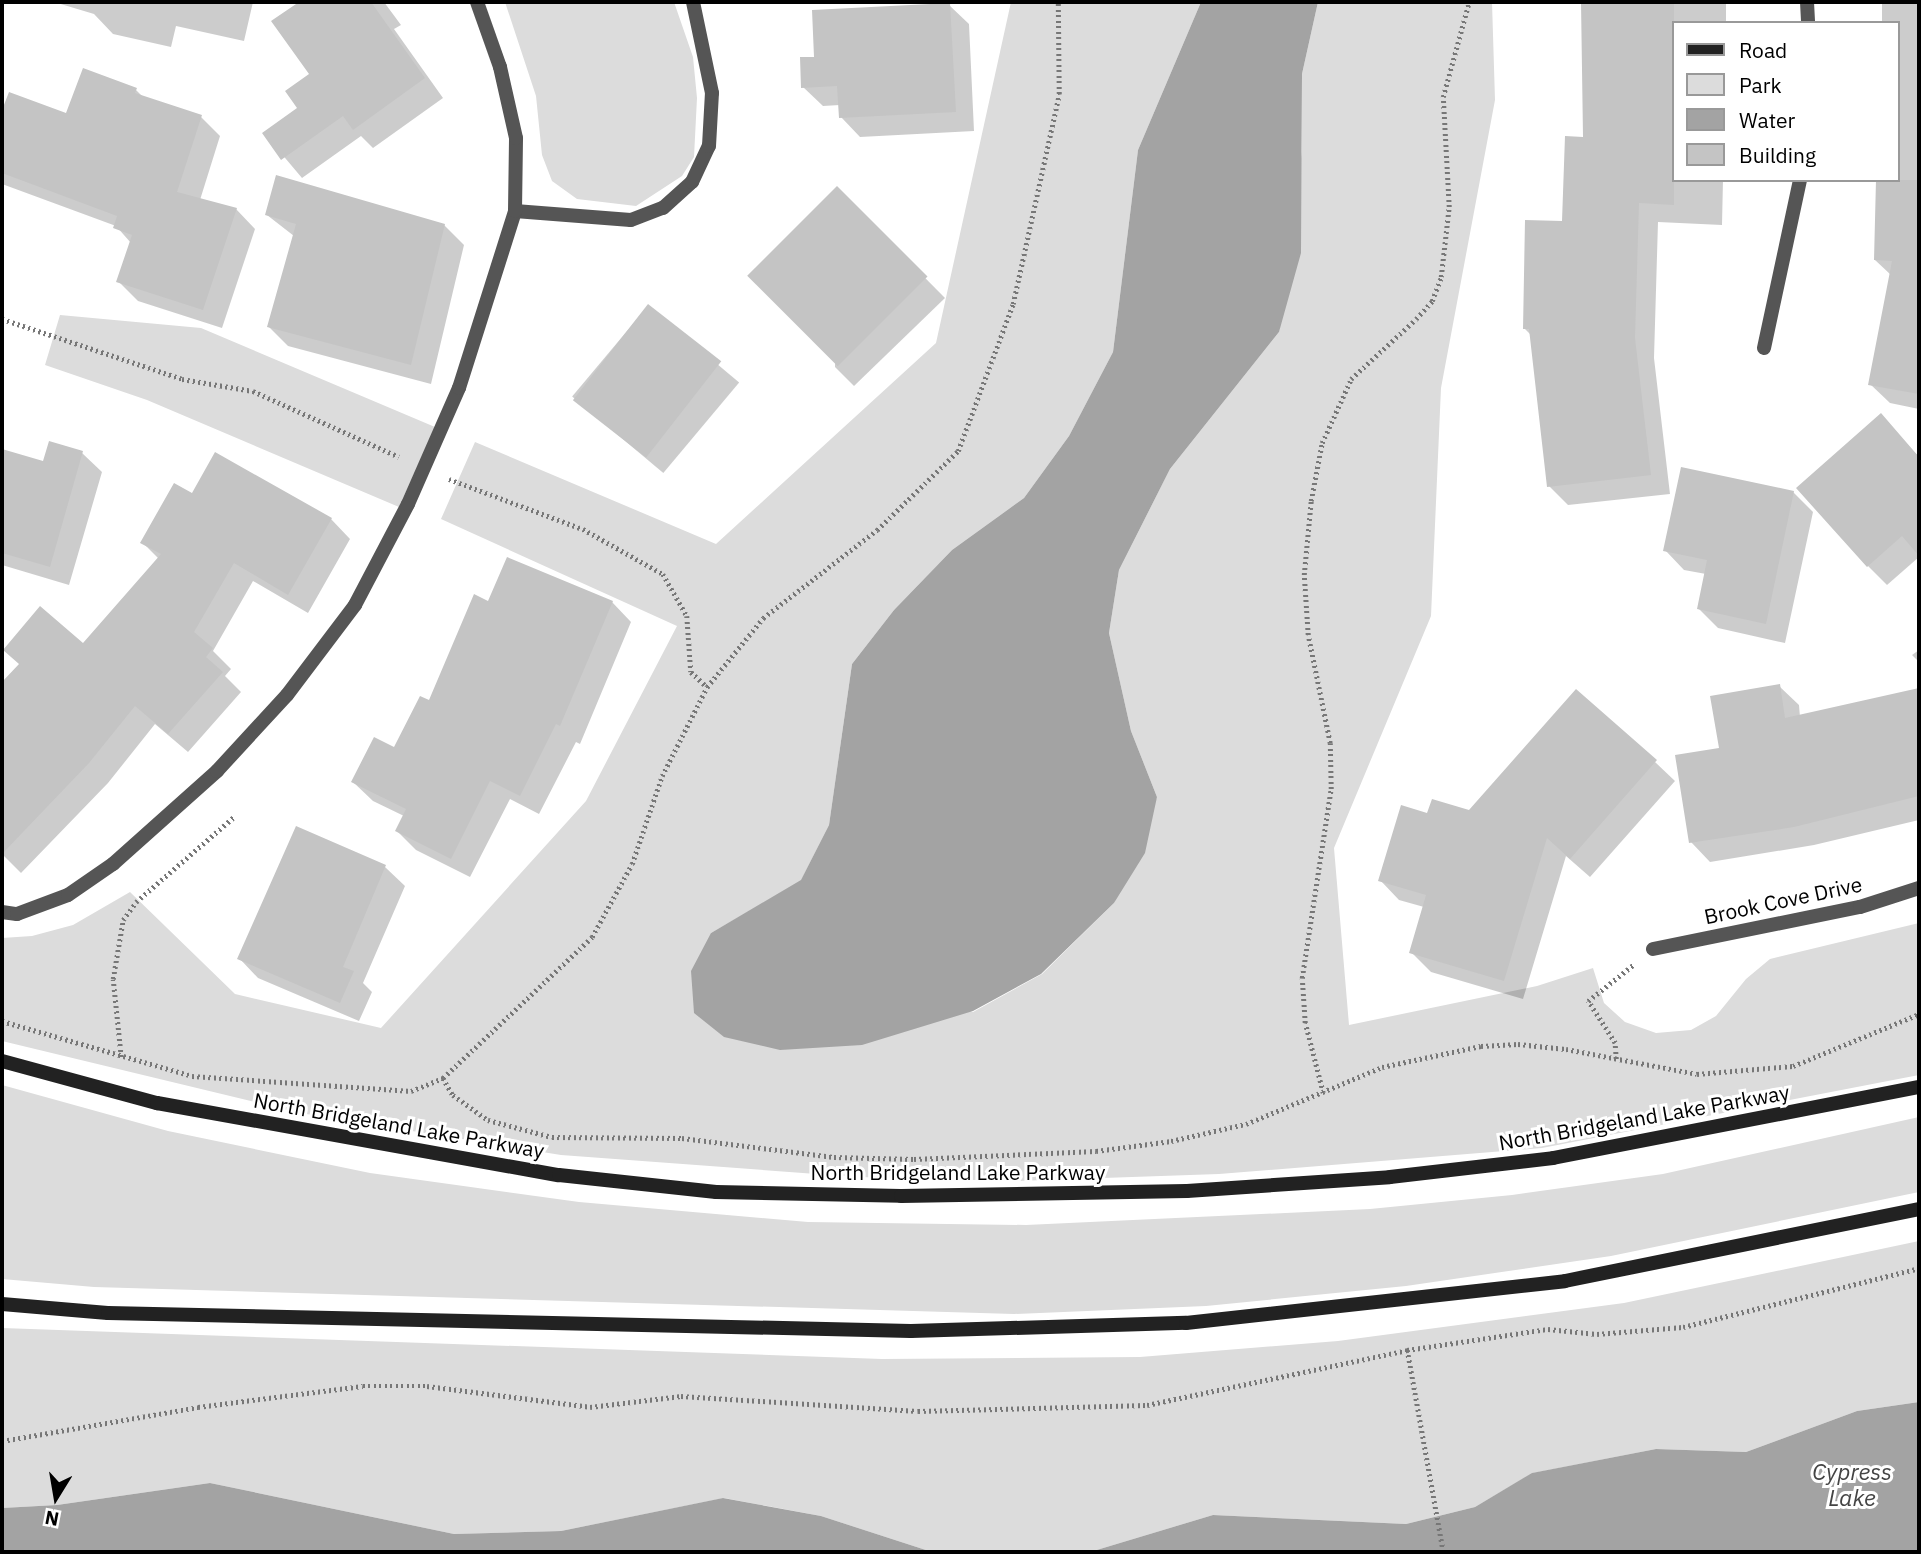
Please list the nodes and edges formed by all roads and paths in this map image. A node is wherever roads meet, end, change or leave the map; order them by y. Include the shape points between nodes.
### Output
1 (477, 2) edge
2 (693, 2) edge
3 (1058, 2) edge
4 (1469, 2) edge
5 (1807, 2) edge
6 (1808, 21) edge
7 (1800, 182) edge
8 (515, 211) junction
9 (2, 319) edge
10 (1764, 348) dead end
11 (424, 469) junction
12 (707, 687) junction
13 (235, 816) dead end
14 (1919, 887) edge
15 (2, 912) edge
16 (1653, 949) joint
17 (1919, 1014) edge
18 (2, 1021) edge
19 (121, 1057) junction
20 (1616, 1059) junction
21 (2, 1061) edge
22 (443, 1078) junction
23 (1919, 1087) edge
24 (1323, 1093) junction
25 (1919, 1209) edge
26 (1919, 1268) edge
27 (2, 1304) edge
28 (1407, 1350) junction
29 (2, 1441) edge
30 (1443, 1552) edge

1 - 8 street via 500,67 516,138
2 - 8 street via 712,93 709,146 692,182 663,208 631,220
3 - 12 path via 1059,94 1013,304 958,451 877,530 763,618
4 - 24 path via 1443,97 1449,207 1441,277 1432,301 1351,379 1322,443 1311,502 1304,575 1308,635 1330,743 1331,789 1302,978 1305,1023
5 - 6 street
7 - 10 street
8 - 11 street via 459,388
9 - 11 path via 182,379 253,391
11 - 12 path via 583,529 663,575 687,616 691,672
11 - 15 street via 355,606 287,695 217,771 113,864 68,895 18,914
12 - 22 path via 662,776 632,863 592,937
13 - 19 path via 136,902 124,920 113,979
14 - 16 street, Brook Cove Drive via 1860,907
16 - 20 path via 1588,1001 1615,1043
17 - 20 path via 1793,1066 1697,1074
18 - 19 path
19 - 22 path via 225,1081 348,1090 411,1091
20 - 24 path via 1518,1044 1480,1046 1382,1067
21 - 23 main road, North Bridgeland Lake Parkway via 157,1103 559,1175 716,1192 901,1196 1188,1191 1390,1177 1553,1158
22 - 24 path via 453,1095 488,1120 552,1137 682,1138 834,1157 914,1159 1096,1151 1171,1142 1246,1124
25 - 27 main road via 1565,1281 1186,1323 911,1331 108,1313
26 - 28 path via 1683,1327 1597,1334 1548,1329
28 - 29 path via 1147,1405 918,1411 681,1396 590,1407 428,1386 363,1386 198,1407
28 - 30 path

